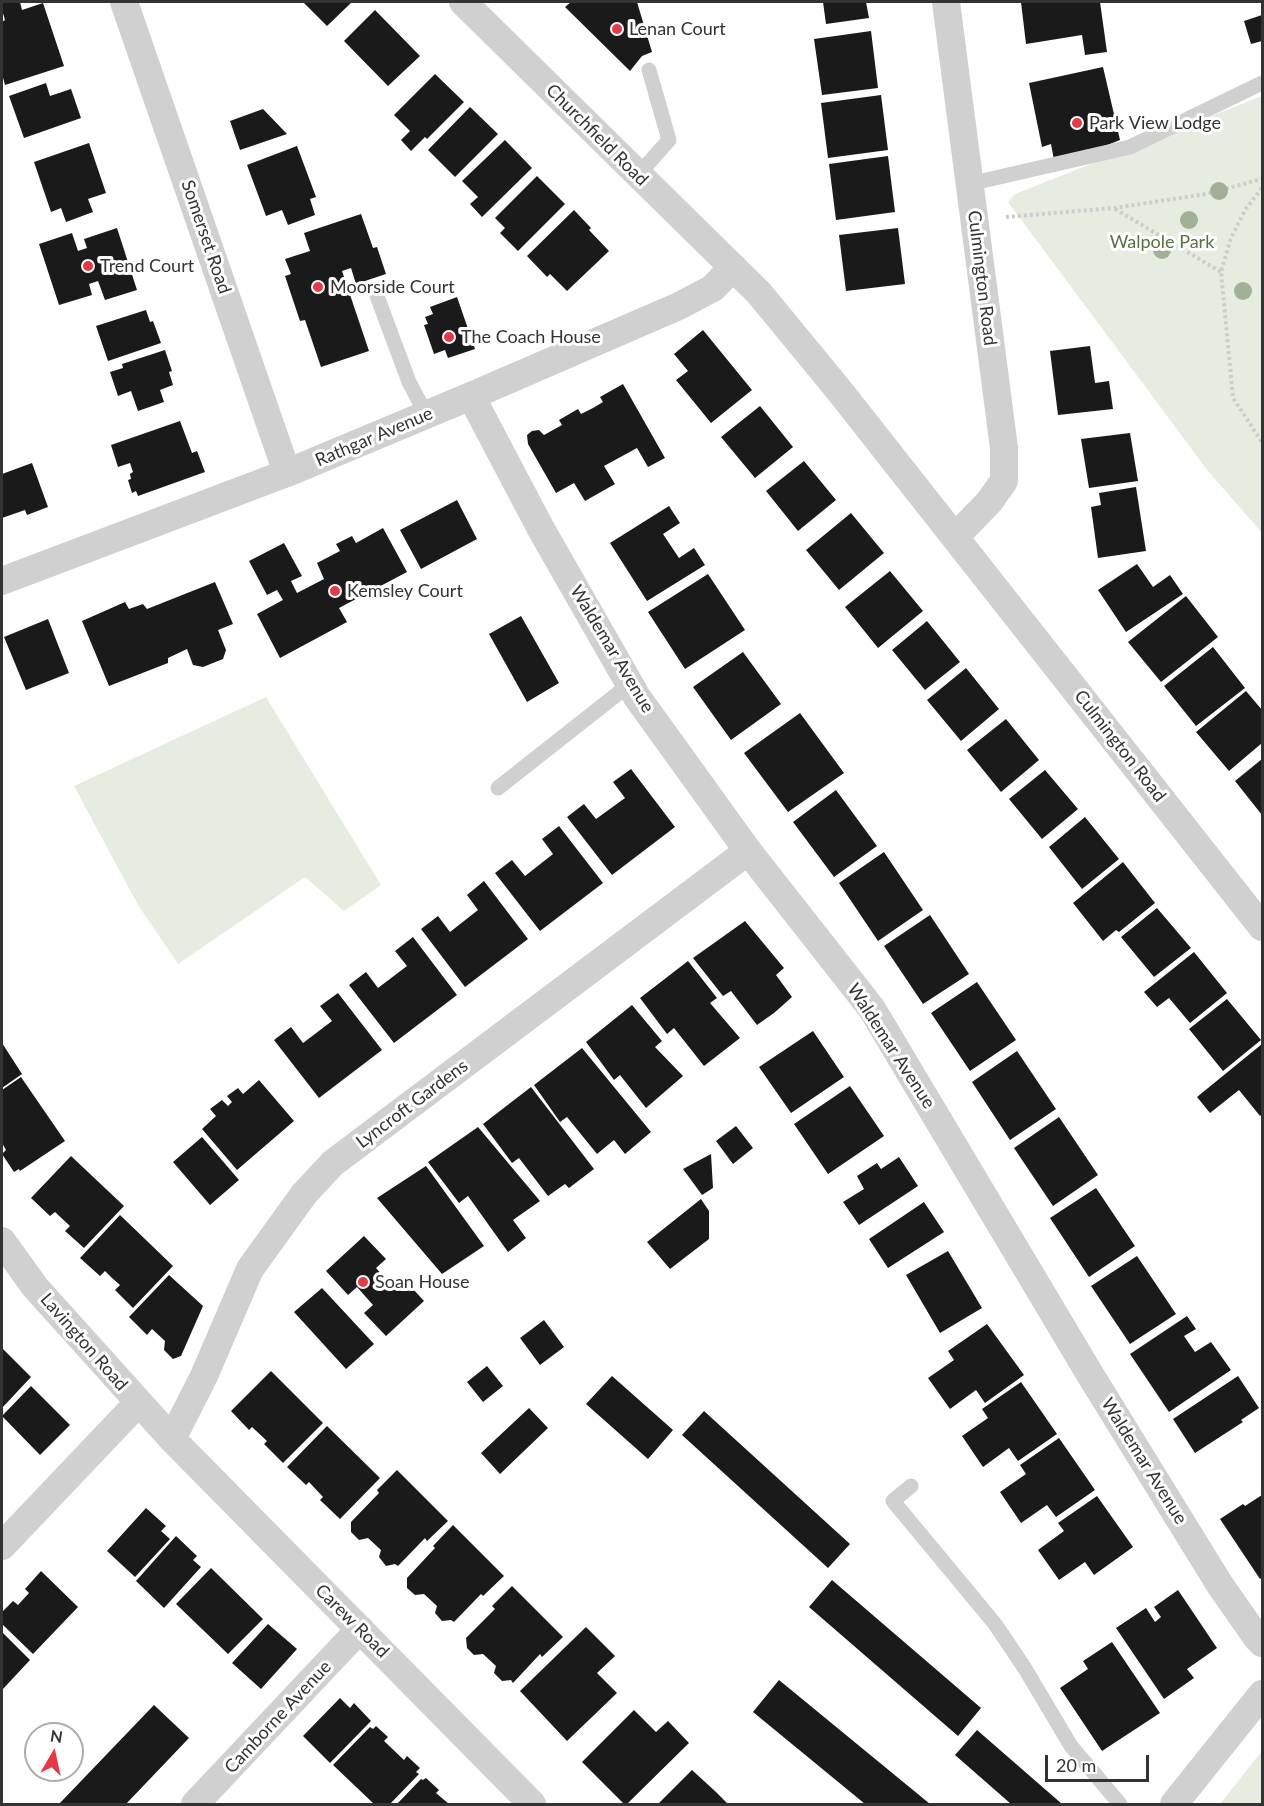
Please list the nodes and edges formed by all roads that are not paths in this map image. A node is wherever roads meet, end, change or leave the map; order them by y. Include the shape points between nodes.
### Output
1 (124, 2) edge
2 (463, 2) edge
3 (946, 2) edge
4 (649, 70) dead end
5 (1263, 83) edge
6 (638, 175) junction
7 (969, 184) junction
8 (734, 267) junction
9 (377, 296) dead end
10 (471, 396) junction
11 (426, 414) junction
12 (287, 473) junction
13 (955, 537) junction
14 (2, 581) edge
15 (630, 684) junction
16 (498, 788) dead end
17 (748, 851) junction
18 (1263, 927) edge
19 (2, 1241) edge
20 (138, 1403) junction
21 (172, 1439) junction
22 (911, 1486) dead end
23 (2, 1546) edge
24 (360, 1629) junction
25 (1263, 1643) edge
26 (1263, 1694) edge
27 (195, 1804) edge
28 (532, 1804) edge
29 (1120, 1804) edge
30 (1174, 1804) edge

1 - 12 street, Somerset Road
2 - 6 street, Churchfield Road
3 - 7 street, Culmington Road
4 - 6 lane via 669,140
5 - 7 lane via 1130,147
6 - 8 street, Churchfield Road
7 - 13 street, Culmington Road via 1004,448 1004,481
8 - 10 street, Rathgar Avenue via 713,288 679,306
8 - 13 street, Culmington Road
9 - 11 lane via 409,382
10 - 11 street, Rathgar Avenue
10 - 15 street, Waldemar Avenue via 540,529
11 - 12 street, Rathgar Avenue
12 - 14 street, Rathgar Avenue
13 - 18 street, Culmington Road
15 - 16 lane
15 - 17 street, Waldemar Avenue
17 - 21 street, Lyncroft Gardens via 333,1163 304,1194 250,1269
17 - 25 street, Waldemar Avenue via 872,1010 1220,1585
19 - 20 street, Lavington Road via 35,1287
20 - 21 street, Lavington Road
20 - 23 street
21 - 24 street, Carew Road
22 - 29 lane via 893,1501 995,1624 1071,1746
24 - 27 street, Camborne Avenue
24 - 28 street, Carew Road
26 - 30 street

